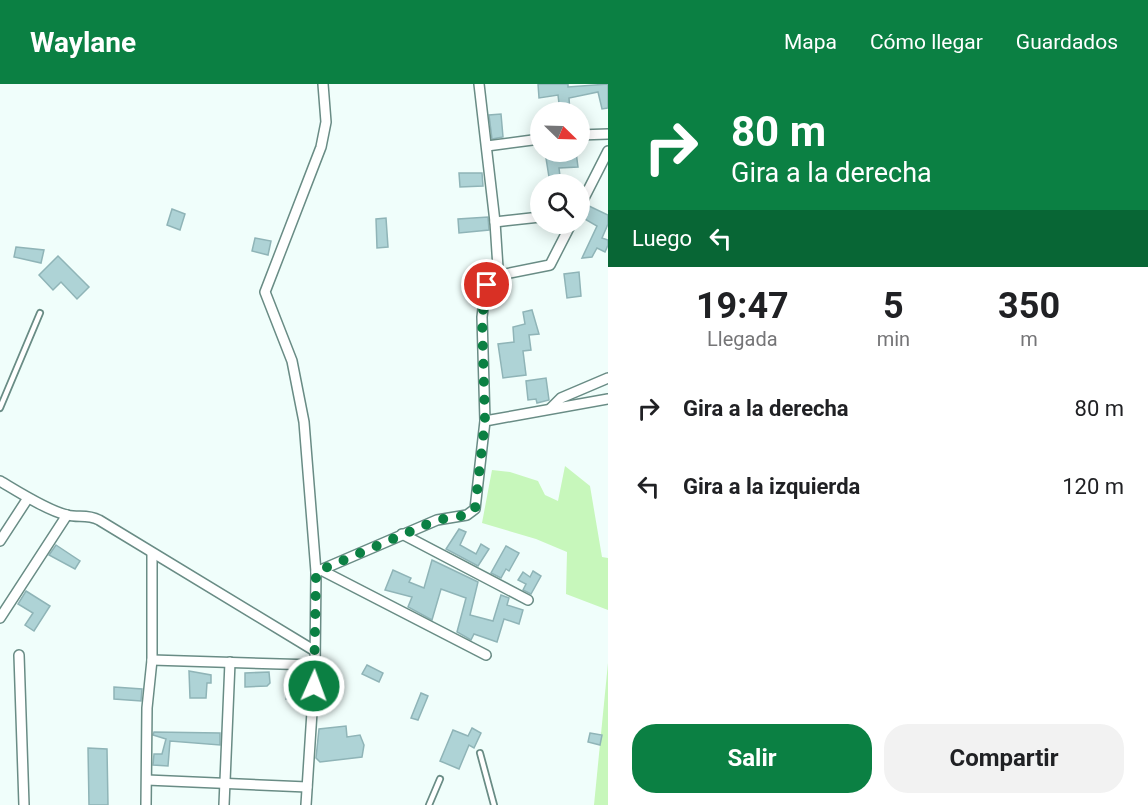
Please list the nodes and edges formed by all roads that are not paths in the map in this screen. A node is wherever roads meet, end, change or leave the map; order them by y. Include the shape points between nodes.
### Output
1 (323, 84) edge
2 (479, 84) edge
3 (608, 134) edge
4 (590, 135) edge
5 (530, 141) edge
6 (487, 146) junction
7 (608, 151) edge
8 (590, 186) edge
9 (530, 218) edge
10 (495, 222) junction
11 (566, 234) edge
12 (495, 276) junction
13 (40, 313) dead end
14 (608, 378) edge
15 (608, 399) edge
16 (0, 408) edge
17 (549, 410) junction
18 (485, 421) junction
19 (0, 480) edge
20 (28, 498) junction
21 (67, 515) junction
22 (402, 534) junction
23 (0, 541) edge
24 (152, 554) junction
25 (318, 571) junction
26 (528, 600) dead end
27 (0, 618) edge
28 (315, 651) junction
29 (19, 655) dead end
30 (486, 655) dead end
31 (152, 660) junction
32 (230, 662) junction
33 (315, 666) junction
34 (480, 753) dead end
35 (440, 779) dead end
36 (147, 780) junction
37 (225, 782) junction
38 (307, 787) junction
39 (24, 805) edge
40 (146, 805) edge
41 (224, 805) edge
42 (306, 805) edge
43 (429, 805) edge
44 (494, 805) edge

1 - 25 street via 326,122 321,147 265,292 292,362 304,422
2 - 6 street
3 - 4 street
5 - 6 street
6 - 10 street
7 - 8 street
9 - 10 street
10 - 12 street
11 - 12 street via 549,265
12 - 18 street via 484,292 482,317
13 - 16 lane
14 - 17 street via 561,398
15 - 17 street
17 - 18 street
18 - 22 street via 472,512
19 - 20 street
20 - 21 street
20 - 23 street
21 - 24 street via 92,517
21 - 27 street
22 - 25 street
22 - 26 street
24 - 28 street
24 - 31 street
25 - 28 street
25 - 30 street
28 - 33 street
29 - 39 street
31 - 32 street
31 - 36 street
32 - 33 street
32 - 37 street
33 - 38 street
34 - 44 lane
35 - 43 lane
36 - 37 street
36 - 40 street
37 - 38 street
37 - 41 street
38 - 42 street

